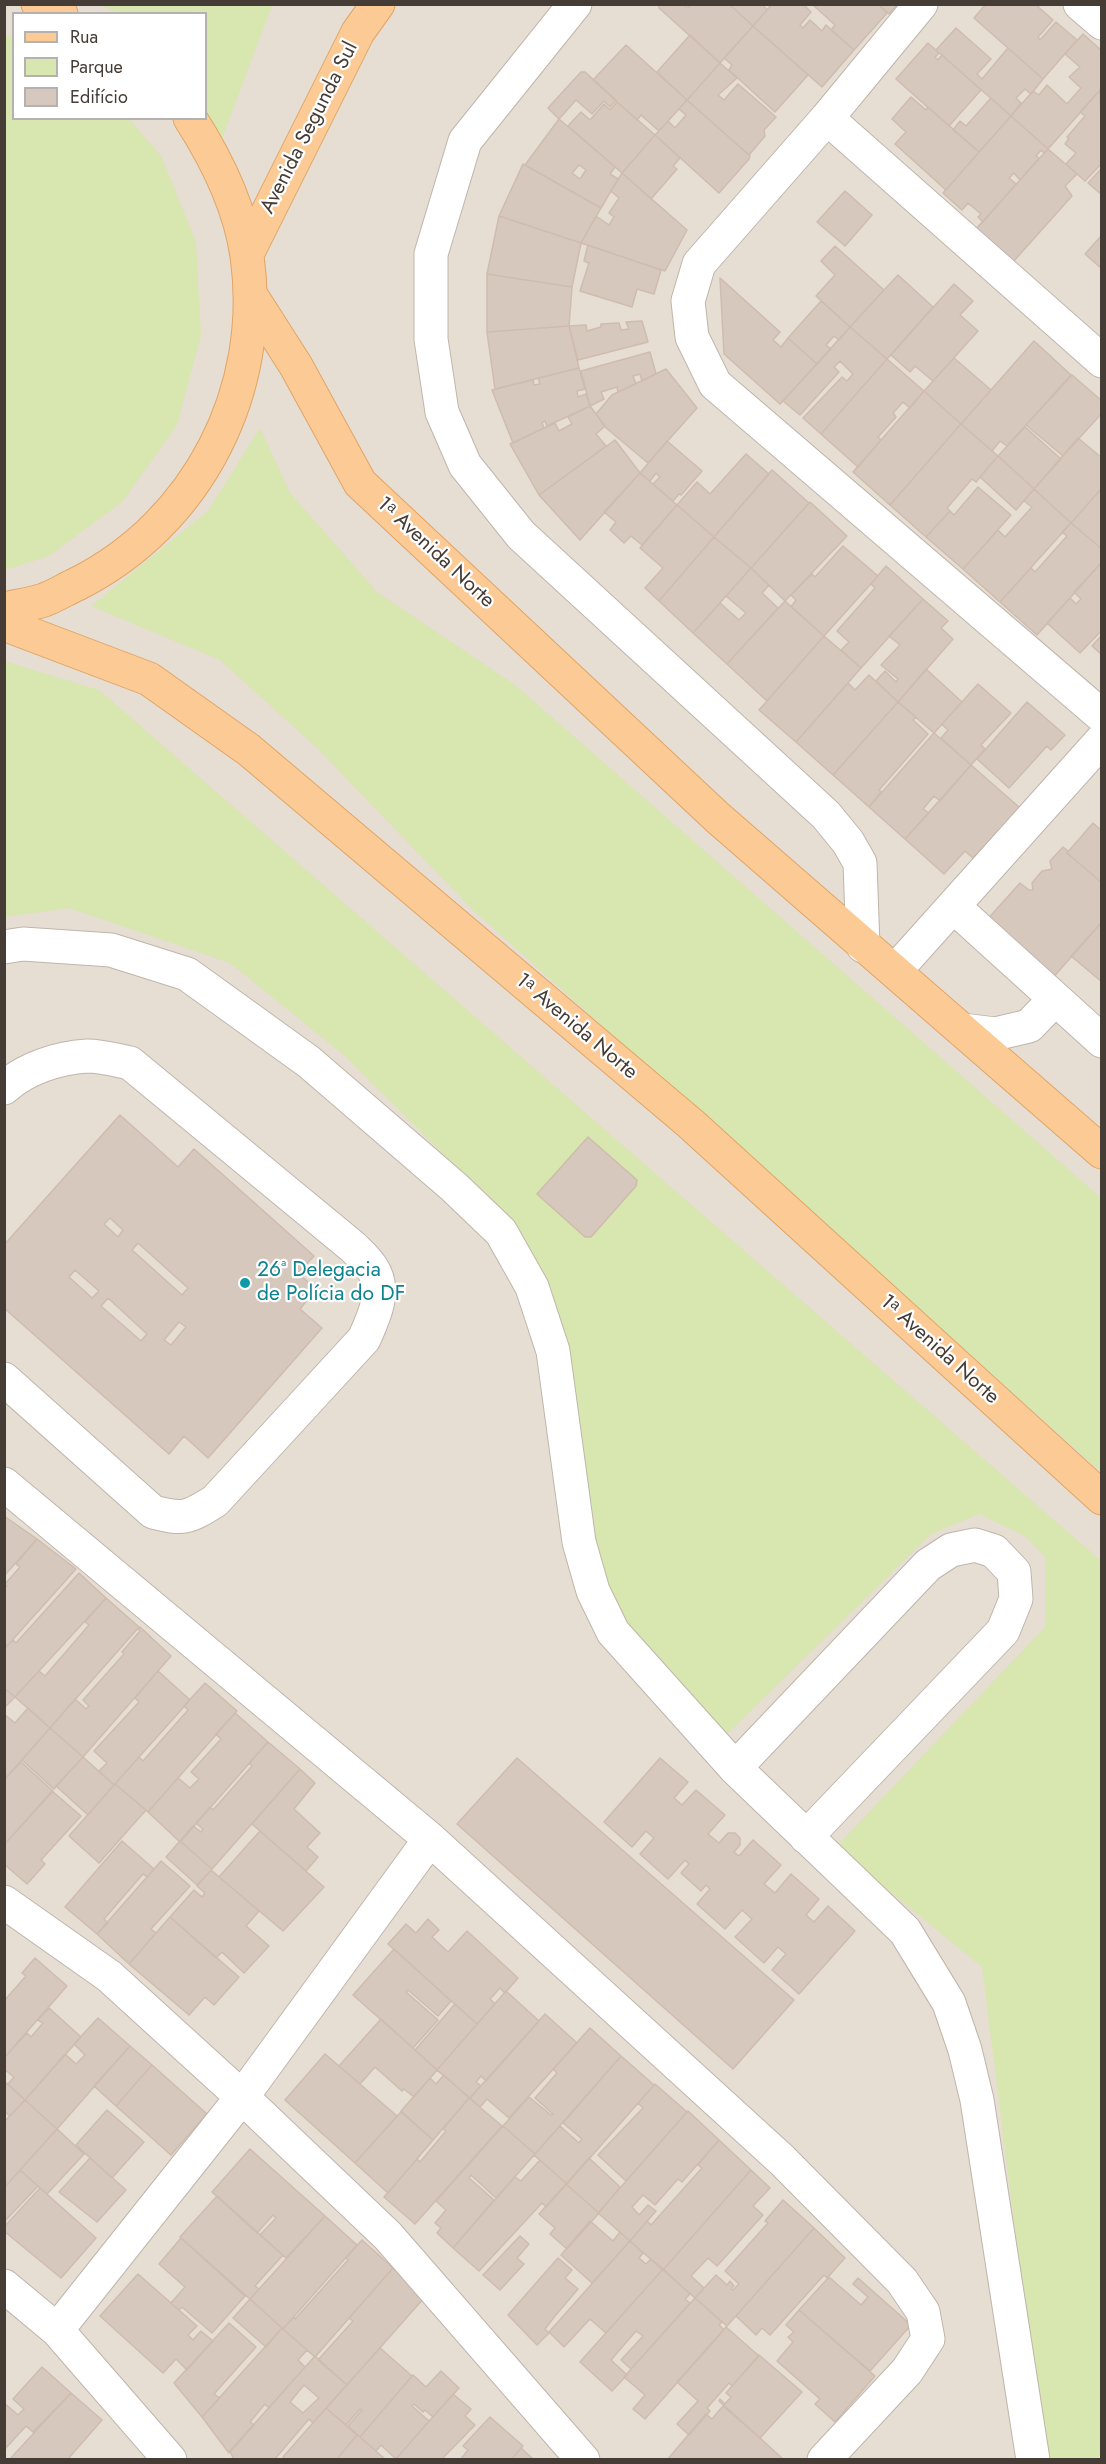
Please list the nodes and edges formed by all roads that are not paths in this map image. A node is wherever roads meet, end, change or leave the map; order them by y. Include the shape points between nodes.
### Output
1 (38, 4) edge
2 (378, 4) edge
3 (575, 4) edge
4 (921, 4) edge
5 (1080, 4) edge
6 (56, 12) edge
7 (1101, 23) edge
8 (827, 118) junction
9 (191, 120) edge
10 (247, 254) junction
11 (250, 294) junction
12 (1101, 361) edge
13 (4, 609) edge
14 (4, 624) edge
15 (1101, 716) edge
16 (1101, 740) edge
17 (954, 907) junction
18 (862, 946) junction
19 (4, 947) edge
20 (895, 971) junction
21 (1055, 999) junction
22 (962, 1030) junction
23 (1101, 1041) edge
24 (4, 1088) edge
25 (1101, 1152) edge
26 (4, 1379) edge
27 (4, 1484) edge
28 (1101, 1498) edge
29 (735, 1768) junction
30 (806, 1837) junction
31 (430, 1839) junction
32 (4, 1902) edge
33 (242, 2097) junction
34 (4, 2286) edge
35 (57, 2330) junction
36 (170, 2460) edge
37 (583, 2460) edge
38 (824, 2460) edge
39 (1033, 2460) edge

1 - 6 main road
2 - 10 main road, Avenida Segunda Sul via 358,32
3 - 18 street via 465,141 431,254 431,339 441,412 465,465 521,535 826,815 848,842 860,862
4 - 8 street
5 - 7 street
8 - 12 street
8 - 15 street via 699,264 688,301 692,337 715,384
9 - 10 main road via 211,151 233,201
10 - 11 main road
11 - 13 main road via 246,360 227,423 197,481 154,531 103,570 45,600
11 - 18 main road, 1ᵃ Avenida Norte via 296,366 360,483 718,818
14 - 28 main road, 1ᵃ Avenida Norte via 149,679 249,750 691,1124
16 - 17 street
17 - 20 street
17 - 21 street
18 - 20 main road, 1ᵃ Avenida Norte
19 - 29 street via 22,944 111,950 187,974 309,1062 501,1232 532,1287 553,1351 579,1542 593,1591 613,1632
20 - 22 main road, 1ᵃ Avenida Norte
21 - 22 street via 1029,1026 995,1034
21 - 23 street
22 - 25 main road, 1ᵃ Avenida Norte
24 - 26 street via 15,1078 55,1061 89,1056 130,1063 353,1247 373,1269 379,1292 376,1312 364,1339 215,1501 193,1515 175,1518 153,1512
27 - 31 street
29 - 30 street
29 - 30 street via 928,1565 951,1550 967,1546 994,1551 1014,1572 1016,1599 1003,1631
30 - 39 street via 905,1931 949,2003 977,2100
31 - 33 street
31 - 38 street via 782,2160 902,2281 923,2312 928,2339 907,2372
32 - 33 street via 109,1976
33 - 35 street
33 - 37 street via 388,2236
34 - 35 street
35 - 36 street

